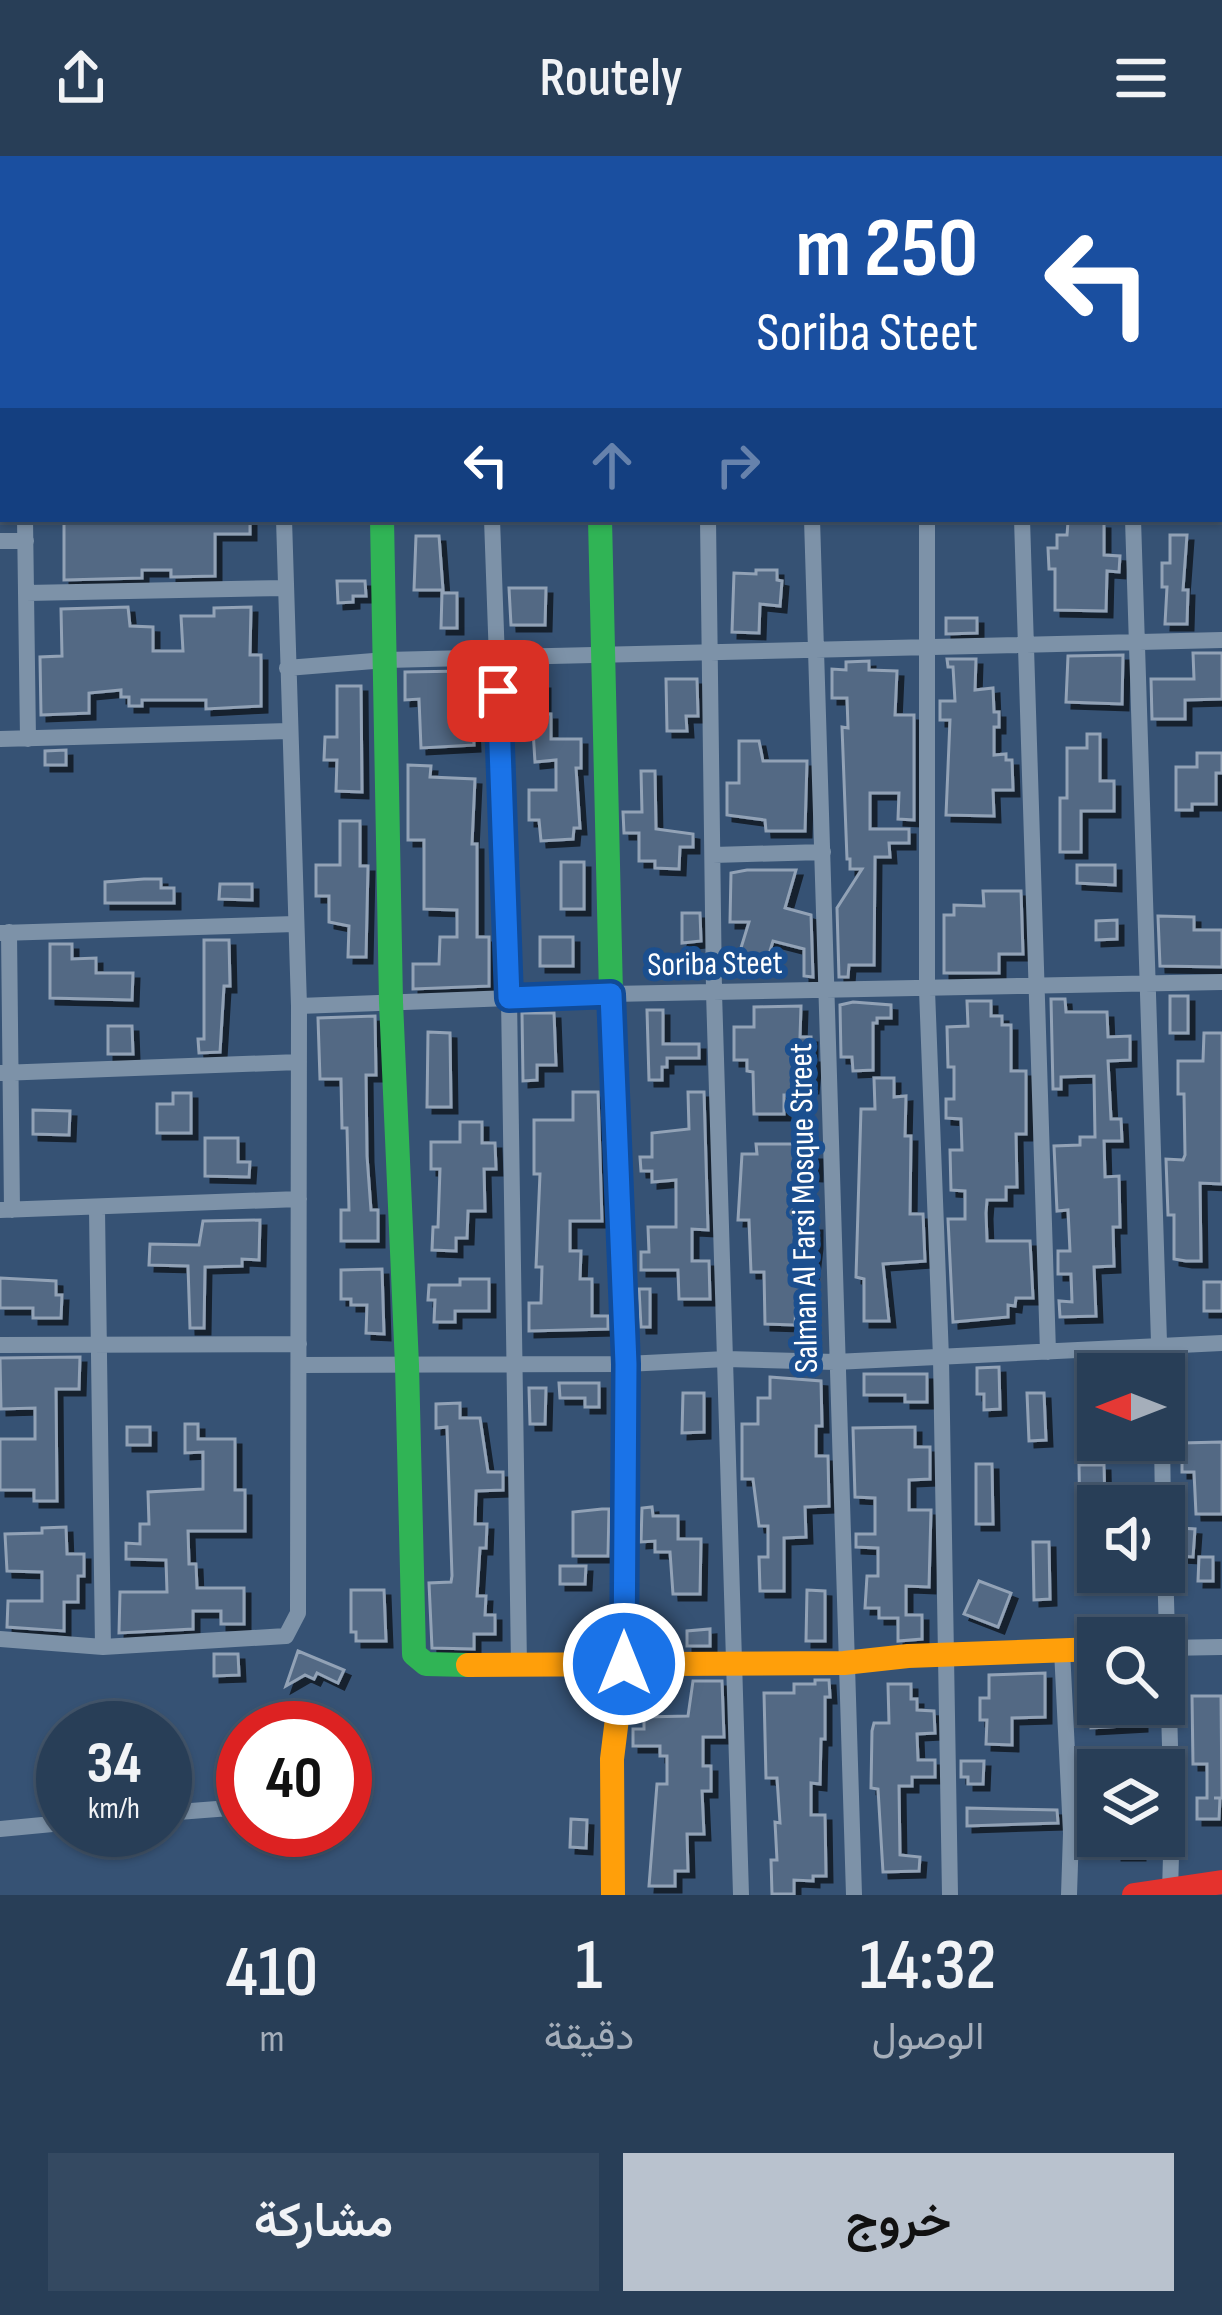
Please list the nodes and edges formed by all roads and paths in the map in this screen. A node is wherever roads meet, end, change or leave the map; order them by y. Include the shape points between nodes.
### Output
1 (25, 522) edge
2 (284, 522) edge
3 (382, 522) edge
4 (492, 522) edge
5 (600, 522) edge
6 (708, 522) edge
7 (812, 522) edge
8 (927, 522) edge
9 (1022, 522) edge
10 (1133, 522) edge
11 (0, 541) edge
12 (26, 541) junction
13 (286, 588) junction
14 (26, 593) junction
15 (1222, 640) edge
16 (1136, 642) junction
17 (929, 645) junction
18 (1025, 645) junction
19 (816, 649) junction
20 (712, 652) junction
21 (603, 655) junction
22 (496, 658) junction
23 (386, 660) junction
24 (287, 668) junction
25 (288, 731) junction
26 (0, 739) edge
27 (28, 739) junction
28 (823, 852) junction
29 (713, 855) junction
30 (295, 924) junction
31 (4, 933) edge
32 (1146, 981) junction
33 (1222, 982) edge
34 (1038, 987) junction
35 (927, 990) junction
36 (828, 991) junction
37 (713, 992) junction
38 (611, 994) junction
39 (509, 998) junction
40 (391, 1002) junction
41 (298, 1006) junction
42 (299, 1062) junction
43 (6, 1073) edge
44 (299, 1199) junction
45 (97, 1209) junction
46 (6, 1210) edge
47 (1222, 1343) edge
48 (98, 1344) junction
49 (299, 1344) junction
50 (0, 1345) edge
51 (1159, 1348) junction
52 (1048, 1352) junction
53 (1159, 1353) edge
54 (941, 1358) junction
55 (726, 1359) junction
56 (835, 1362) junction
57 (626, 1364) junction
58 (300, 1365) junction
59 (407, 1365) junction
60 (516, 1366) junction
61 (0, 1640) edge
62 (103, 1647) junction
63 (1185, 1648) edge
64 (1222, 1648) edge
65 (1062, 1650) junction
66 (1077, 1650) edge
67 (946, 1654) junction
68 (735, 1662) junction
69 (844, 1663) junction
70 (624, 1664) junction
71 (519, 1666) junction
72 (1167, 1725) edge
73 (36, 1826) edge
74 (0, 1829) edge
75 (1222, 1882) edge
76 (1170, 1892) junction
77 (613, 1895) edge
78 (741, 1895) edge
79 (854, 1895) edge
80 (950, 1895) edge
81 (1069, 1895) edge
82 (1135, 1895) edge

1 - 12 street
2 - 13 street
3 - 23 street
4 - 22 street
5 - 21 street
6 - 20 street
7 - 19 street, Salman Al Farsi Mosque Street
8 - 17 street
9 - 18 street
10 - 16 street
11 - 12 street
12 - 14 street
13 - 14 street
13 - 24 street
14 - 27 street
15 - 16 street
16 - 18 street
16 - 32 street
17 - 18 street
17 - 19 street
17 - 35 street
18 - 34 street
19 - 20 street
19 - 28 street, Salman Al Farsi Mosque Street
20 - 21 street
20 - 29 street
21 - 22 street
21 - 38 street
22 - 23 street
22 - 39 street
23 - 24 street
23 - 40 street
24 - 25 street
25 - 27 street
25 - 30 street
26 - 27 street
28 - 29 street
28 - 36 street, Salman Al Farsi Mosque Street
29 - 37 street
30 - 31 street
30 - 41 street
31 - 43 street
32 - 33 street, Soriba Steet
32 - 34 street, Soriba Steet
32 - 51 street
34 - 35 street, Soriba Steet
34 - 52 street
35 - 36 street, Soriba Steet
35 - 54 street
36 - 37 street, Soriba Steet
36 - 56 street, Salman Al Farsi Mosque Street
37 - 38 street, Soriba Steet
37 - 55 street
38 - 39 street, Soriba Steet
38 - 57 street
39 - 40 street, Soriba Steet
39 - 60 street
40 - 41 street, Soriba Steet
40 - 59 street
41 - 42 street
42 - 43 street
42 - 44 street
43 - 46 street
44 - 45 street
44 - 49 street
45 - 46 street
45 - 48 street
47 - 51 street
48 - 49 street
48 - 50 street
48 - 62 street
49 - 58 street
51 - 52 street
51 - 53 street
52 - 54 street
54 - 56 street
54 - 67 street
55 - 56 street
55 - 57 street
55 - 68 street
56 - 69 street, Salman Al Farsi Mosque Street
57 - 60 street
57 - 70 street
58 - 59 street
58 - 62 street via 298,1613 286,1636
59 - 60 street
59 - 71 street via 414,1654 427,1664
60 - 71 street
61 - 62 street
63 - 64 street
65 - 66 street
65 - 67 street
65 - 81 street
67 - 69 street
67 - 80 street
68 - 69 street
68 - 70 street
68 - 78 street
69 - 79 street, Salman Al Farsi Mosque Street
70 - 71 street
70 - 77 street via 612,1759
72 - 76 street
73 - 74 street
75 - 76 street
76 - 82 street

